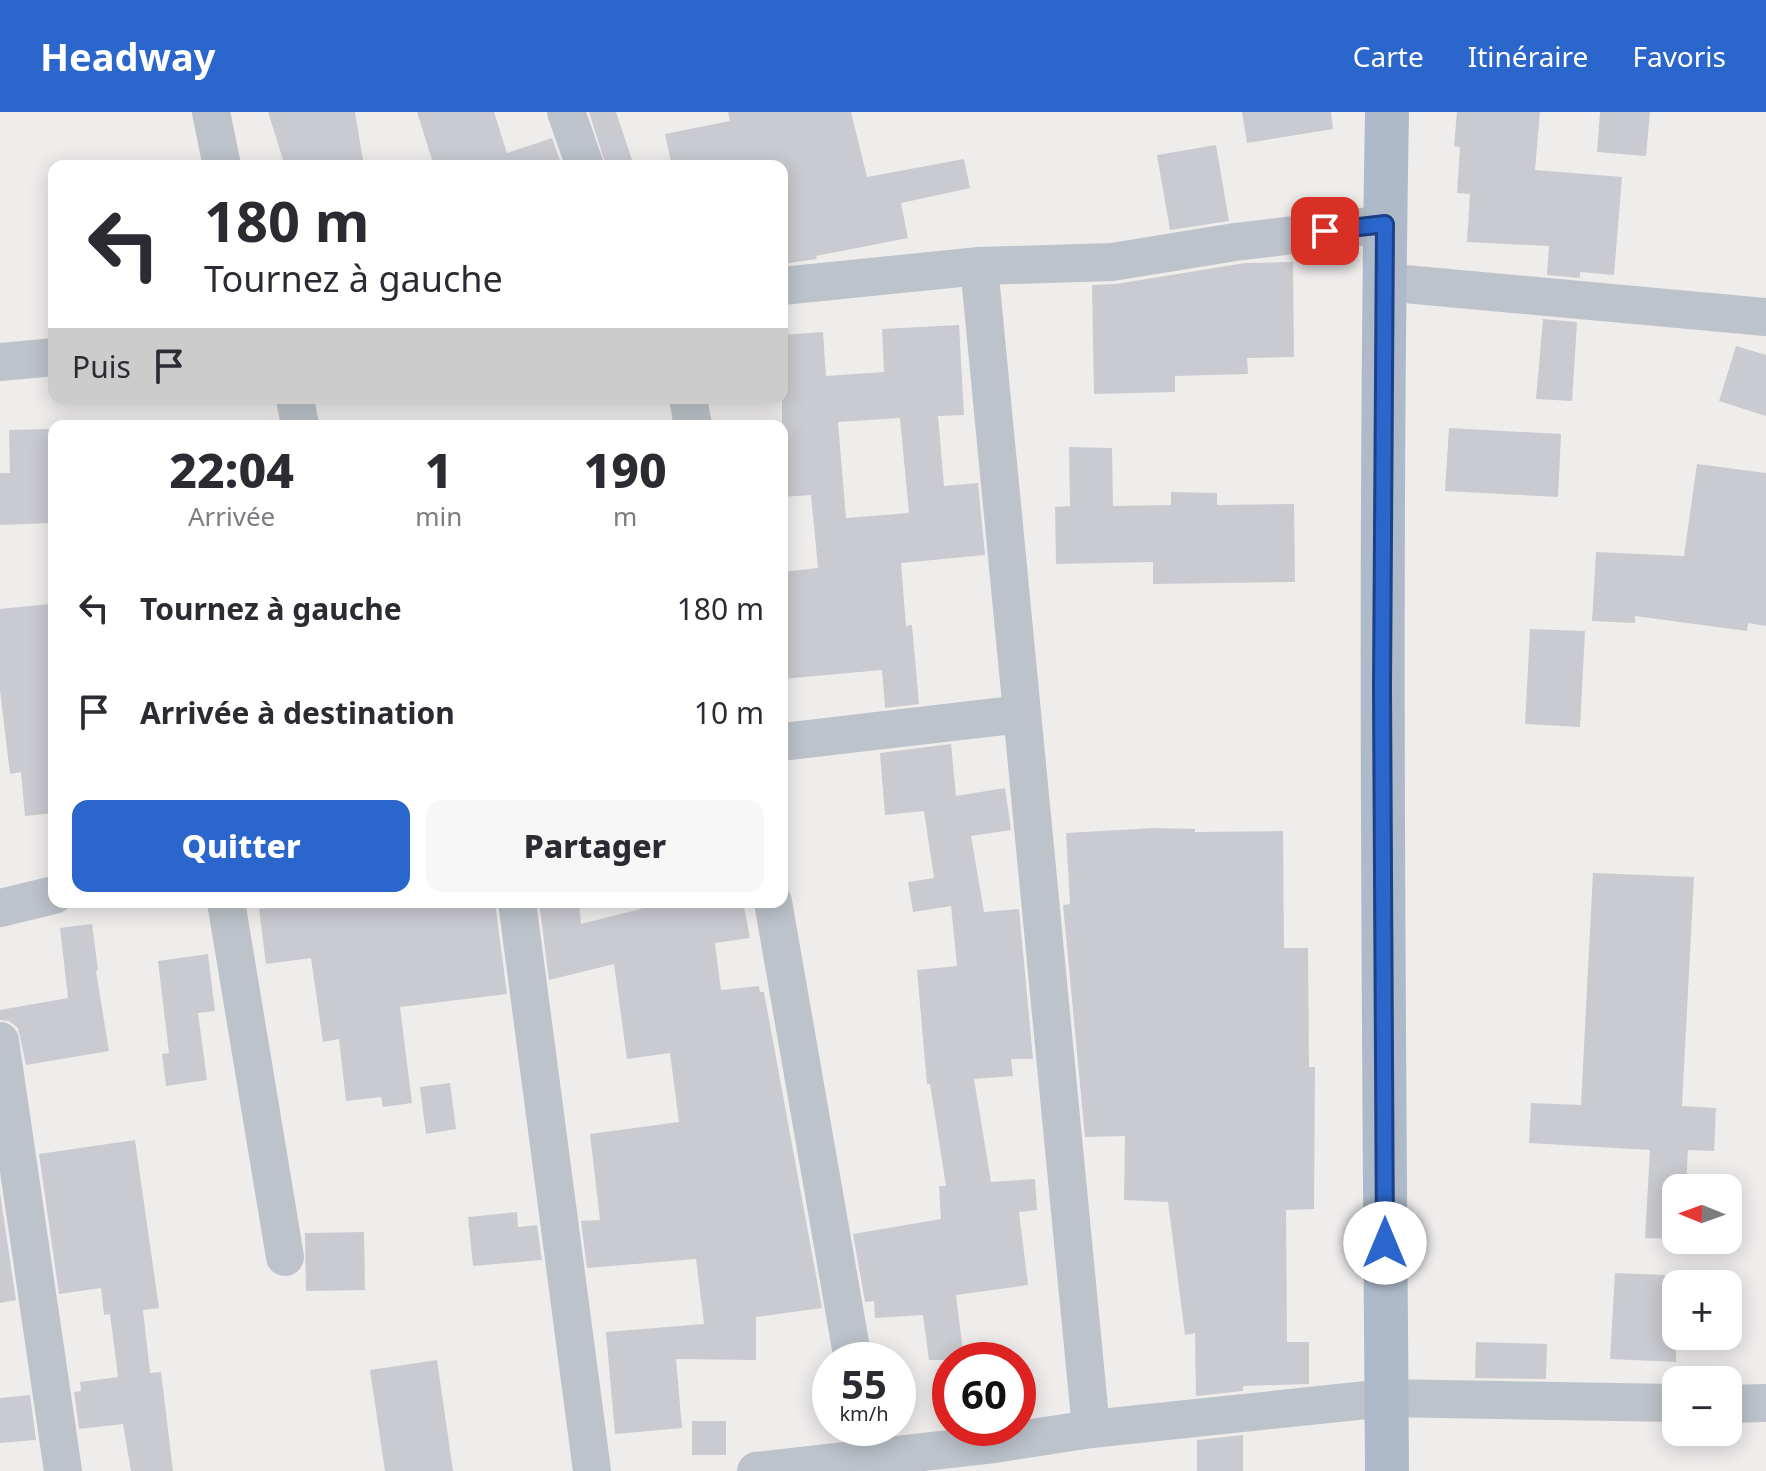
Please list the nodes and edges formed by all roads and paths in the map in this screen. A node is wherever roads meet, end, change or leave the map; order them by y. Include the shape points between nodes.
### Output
1 (211, 112) edge
2 (566, 112) edge
3 (1387, 112) edge
4 (221, 160) edge
5 (583, 160) edge
6 (1385, 224) junction
7 (979, 266) junction
8 (1383, 282) junction
9 (788, 285) edge
10 (1766, 317) edge
11 (48, 358) edge
12 (0, 362) edge
13 (1021, 714) junction
14 (788, 741) edge
15 (48, 896) edge
16 (0, 908) edge
17 (227, 908) edge
18 (518, 908) edge
19 (774, 908) edge
20 (0, 1041) edge
21 (285, 1257) dead end
22 (850, 1342) edge
23 (1386, 1398) junction
24 (1662, 1403) edge
25 (1766, 1403) edge
26 (1742, 1404) edge
27 (1091, 1429) junction
28 (916, 1440) edge
29 (856, 1446) edge
30 (63, 1471) edge
31 (592, 1471) edge
32 (756, 1471) edge
33 (1387, 1471) edge

1 - 4 street
2 - 5 street
3 - 6 main road
6 - 7 street via 1112,262
6 - 8 main road
7 - 9 street
7 - 13 street
8 - 10 street
8 - 23 main road
11 - 12 street
13 - 14 street
13 - 27 street
15 - 16 street
17 - 21 street
18 - 31 street
19 - 22 street
20 - 30 street
23 - 24 street
23 - 27 street
23 - 33 main road
25 - 26 street
27 - 28 street
29 - 32 street

